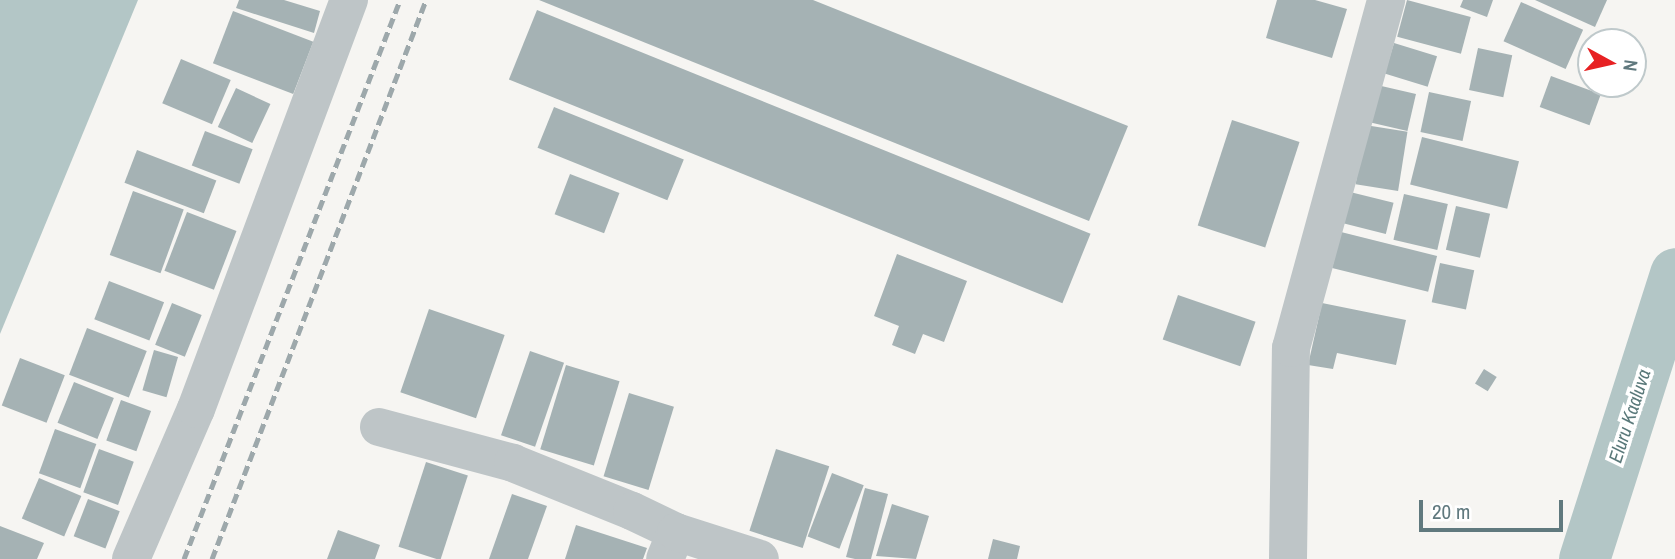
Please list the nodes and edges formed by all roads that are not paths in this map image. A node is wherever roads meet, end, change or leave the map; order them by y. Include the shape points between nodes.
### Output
1 (349, 0) edge
2 (1386, 0) edge
3 (379, 427) dead end
4 (671, 545) edge
5 (131, 559) edge
6 (760, 559) edge
7 (1288, 559) edge

1 - 5 street via 196,410
2 - 7 street via 1291,348
3 - 4 street via 513,463
4 - 6 street

